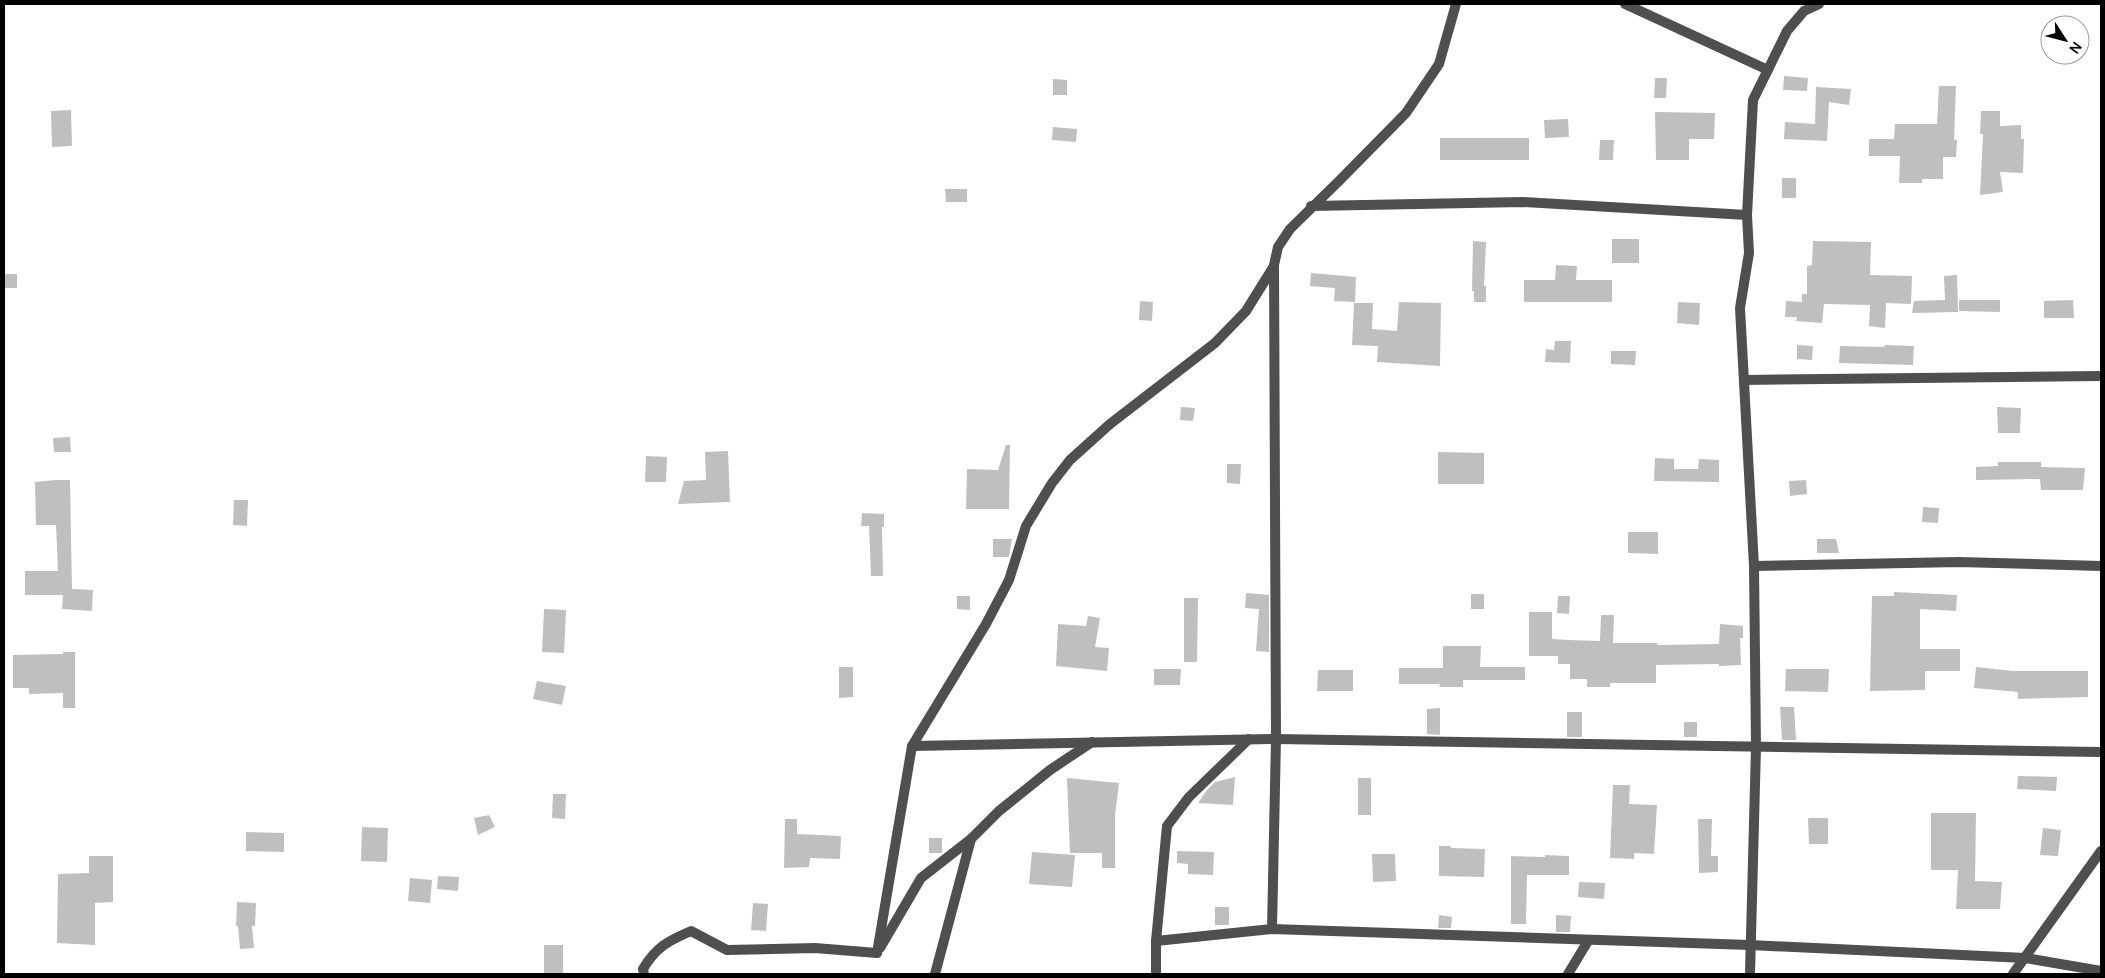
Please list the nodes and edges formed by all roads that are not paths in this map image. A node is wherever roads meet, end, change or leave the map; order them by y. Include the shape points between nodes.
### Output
1 (1456, 4) edge
2 (1625, 4) edge
3 (1819, 4) edge
4 (1768, 70) junction
5 (1311, 206) junction
6 (1747, 215) junction
7 (1274, 265) junction
8 (2101, 376) edge
9 (1744, 380) junction
10 (1754, 566) junction
11 (2101, 566) edge
12 (1276, 739) junction
13 (1249, 740) junction
14 (1093, 741) junction
15 (912, 746) junction
16 (1756, 747) junction
17 (2101, 752) edge
18 (971, 839) junction
19 (2101, 851) edge
20 (1272, 929) junction
21 (1156, 940) junction
22 (1588, 941) junction
23 (1750, 945) junction
24 (877, 953) junction
25 (2026, 958) junction
26 (2101, 971) edge
27 (644, 974) edge
28 (935, 974) edge
29 (1156, 974) edge
30 (1568, 974) edge
31 (1750, 974) edge
32 (2013, 974) edge

1 - 5 street via 1439,64 1406,113
2 - 4 street
3 - 4 street via 1804,11 1787,31
4 - 6 street via 1753,100
5 - 6 street via 1523,202
5 - 7 street via 1278,247
6 - 9 street via 1749,253 1740,308
7 - 12 street
7 - 15 street via 1246,311 1215,343 1110,424 1070,460 1052,483 1026,526 1009,580 986,624
8 - 9 street
9 - 10 street
10 - 11 street via 1959,562
10 - 16 street
12 - 13 street
12 - 16 street
12 - 20 street
13 - 14 street
13 - 21 street via 1188,797 1167,826
14 - 15 street
14 - 18 street via 1050,770 999,811
15 - 24 street
16 - 17 street
16 - 23 street
18 - 24 street via 921,878
18 - 28 street
19 - 25 street
20 - 21 street
20 - 22 street
21 - 29 street
22 - 23 street
22 - 30 street
23 - 25 street
23 - 31 street
24 - 27 street via 815,948 727,950 691,932 666,942 650,958 643,969
25 - 26 street
25 - 32 street

